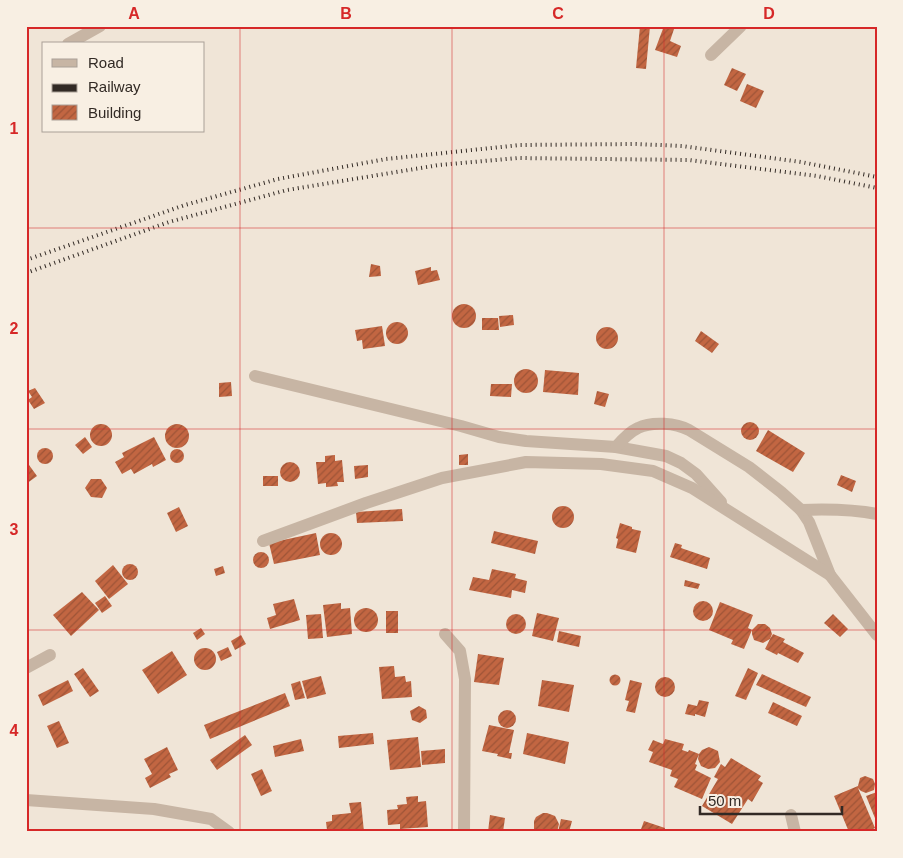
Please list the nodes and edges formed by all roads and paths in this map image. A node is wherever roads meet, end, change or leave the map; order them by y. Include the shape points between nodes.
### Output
1 (100, 26) edge
2 (741, 26) edge
3 (72, 42) edge
4 (711, 55) dead end
5 (255, 376) dead end
6 (616, 447) junction
7 (725, 508) junction
8 (801, 510) junction
9 (877, 514) edge
10 (263, 541) dead end
11 (830, 575) junction
12 (445, 634) dead end
13 (877, 635) edge
14 (50, 656) dead end
15 (26, 668) edge
16 (26, 800) edge
17 (791, 814) dead end
18 (229, 832) edge
19 (464, 832) edge
20 (795, 832) edge

1 - 3 street
2 - 4 street
5 - 6 street via 499,437
6 - 7 street via 666,456 681,463 707,485
6 - 8 street via 639,427 680,425 749,467
7 - 10 street via 692,488 653,471 601,464 526,462 442,478
7 - 11 street
8 - 9 street via 858,510
8 - 11 street
11 - 13 street
12 - 19 street via 460,651 465,679
14 - 15 street
16 - 18 street via 154,810 211,819
17 - 20 street

